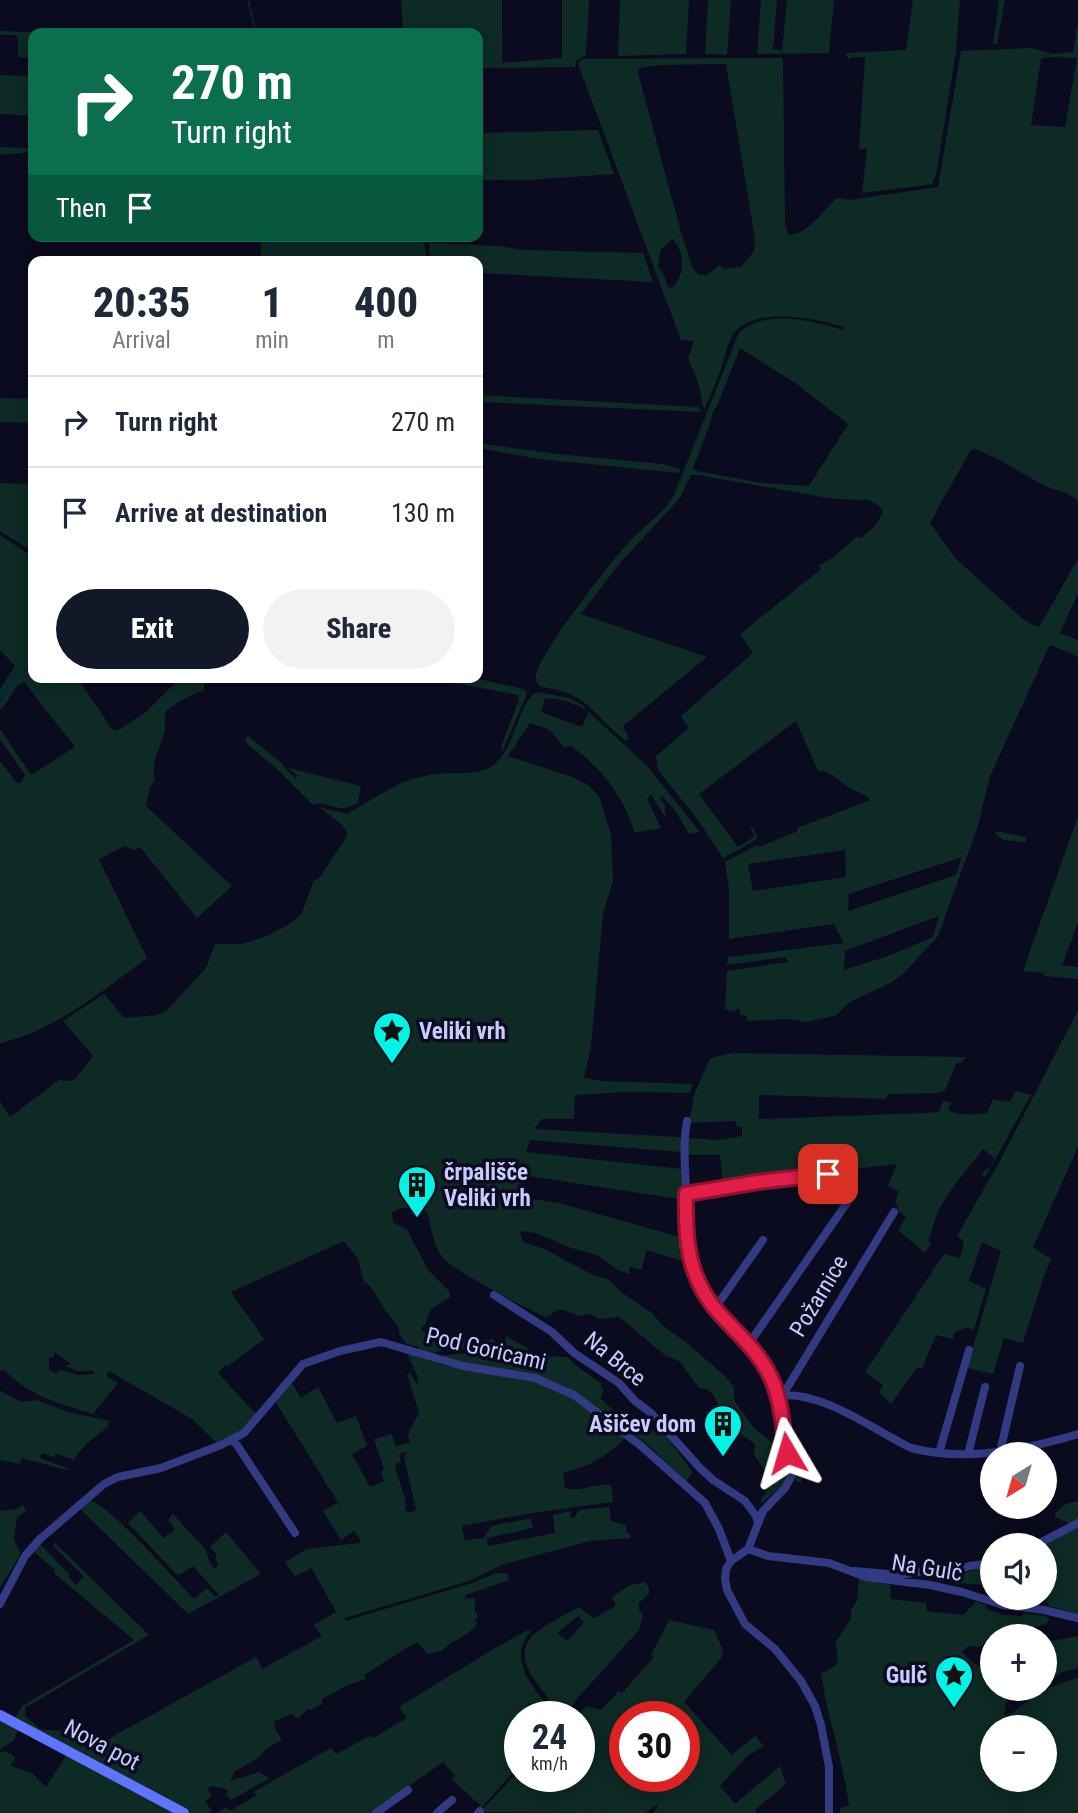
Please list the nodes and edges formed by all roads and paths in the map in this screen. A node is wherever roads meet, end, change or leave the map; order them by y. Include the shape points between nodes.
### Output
1 (687, 1121) dead end
2 (852, 1171) dead end
3 (686, 1194) junction
4 (851, 1197) dead end
5 (894, 1212) dead end
6 (763, 1240) dead end
7 (494, 1295) dead end
8 (715, 1308) junction
9 (748, 1345) junction
10 (969, 1350) dead end
11 (1020, 1366) dead end
12 (985, 1387) dead end
13 (779, 1396) junction
14 (1078, 1434) edge
15 (233, 1439) junction
16 (1002, 1442) edge
17 (1050, 1442) edge
18 (939, 1453) junction
19 (980, 1453) edge
20 (968, 1454) junction
21 (1078, 1522) edge
22 (758, 1524) junction
23 (295, 1533) dead end
24 (1057, 1534) edge
25 (748, 1549) junction
26 (731, 1561) junction
27 (980, 1565) edge
28 (851, 1572) junction
29 (0, 1604) edge
30 (1078, 1618) edge
31 (0, 1715) edge
32 (408, 1790) dead end
33 (452, 1800) dead end
34 (184, 1813) edge
35 (376, 1813) edge
36 (437, 1813) edge
37 (829, 1813) edge

1 - 3 street via 683,1143
2 - 3 street
3 - 8 street via 689,1258
4 - 9 street, Požarnice
5 - 13 street, Požarnice
6 - 8 street
7 - 22 street, Na Brce via 619,1383 700,1468 746,1501
8 - 9 street
9 - 13 street via 766,1367
10 - 18 street
11 - 16 street
12 - 20 street
13 - 18 street via 801,1396 830,1405 911,1448
13 - 22 street via 792,1477 763,1511
14 - 17 street
15 - 23 street
15 - 26 street, Pod Goricami via 244,1433 303,1364 381,1342 463,1366 535,1378 587,1404 705,1503
15 - 29 street, Pod Goricami via 161,1468 118,1477 98,1488 25,1556
18 - 20 street
19 - 20 street
21 - 24 street
22 - 25 street
25 - 26 street
25 - 28 street, Na Gulč via 829,1563
26 - 37 street via 725,1579 738,1611 801,1681 814,1706 829,1767
27 - 28 street, Na Gulč via 953,1572 901,1575
28 - 30 street, Na Gulč
31 - 34 street, Nova pot
32 - 35 street
33 - 36 street

